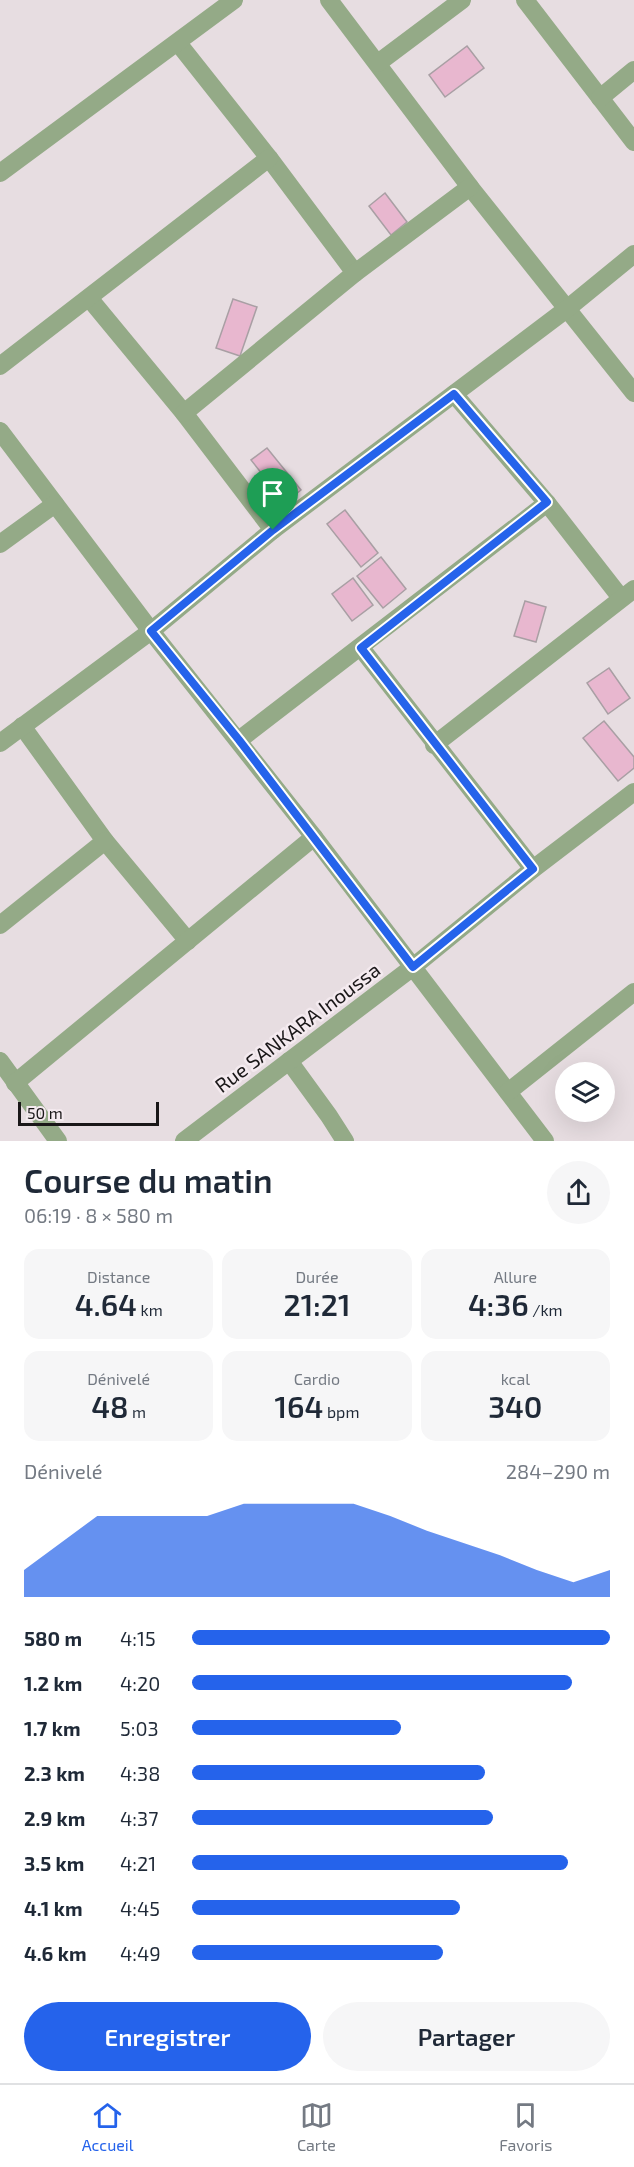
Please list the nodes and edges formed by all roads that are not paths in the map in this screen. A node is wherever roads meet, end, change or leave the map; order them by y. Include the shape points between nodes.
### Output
1 (234, 0) edge
2 (329, 0) edge
3 (462, 0) edge
4 (525, 0) edge
5 (178, 43) junction
6 (378, 63) junction
7 (634, 70) edge
8 (600, 98) junction
9 (634, 142) edge
10 (269, 158) junction
11 (0, 173) edge
12 (470, 187) junction
13 (634, 254) edge
14 (355, 273) junction
15 (89, 298) junction
16 (568, 308) junction
17 (0, 366) edge
18 (634, 393) edge
19 (454, 394) junction
20 (184, 413) junction
21 (0, 431) edge
22 (547, 502) junction
23 (55, 504) junction
24 (273, 530) junction
25 (0, 544) edge
26 (628, 594) edge
27 (151, 631) junction
28 (361, 648) junction
29 (22, 726) junction
30 (239, 740) junction
31 (0, 743) edge
32 (434, 745) junction
33 (634, 792) edge
34 (314, 837) junction
35 (105, 841) junction
36 (533, 869) junction
37 (0, 925) edge
38 (188, 941) junction
39 (413, 967) junction
40 (633, 995) edge
41 (0, 1061) edge
42 (289, 1061) junction
43 (15, 1083) junction
44 (508, 1092) junction
45 (58, 1141) edge
46 (184, 1141) edge
47 (345, 1141) edge
48 (545, 1141) edge

1 - 5 street
2 - 6 street
3 - 6 street
4 - 8 street
5 - 10 street
5 - 11 street
6 - 12 street
7 - 8 street
8 - 9 street
10 - 14 street
10 - 15 street
12 - 14 street
12 - 16 street
13 - 16 street
14 - 20 street
15 - 17 street
15 - 20 street
16 - 18 street
16 - 19 street
19 - 22 street
19 - 24 street
20 - 24 street
21 - 23 street
22 - 26 street
22 - 28 street
23 - 25 street
23 - 27 street
24 - 27 street
26 - 32 street
27 - 29 street
27 - 30 street
28 - 30 street
28 - 32 street
29 - 31 street
29 - 35 street
30 - 34 street
32 - 36 street
33 - 36 street, Rue SANKARA Inoussa
34 - 38 street
34 - 39 street
35 - 37 street
35 - 38 street
36 - 39 street, Rue SANKARA Inoussa
38 - 43 street
39 - 42 street, Rue SANKARA Inoussa
39 - 44 street
40 - 44 street
41 - 43 street
42 - 46 street, Rue SANKARA Inoussa
42 - 47 street
43 - 45 street
44 - 48 street

